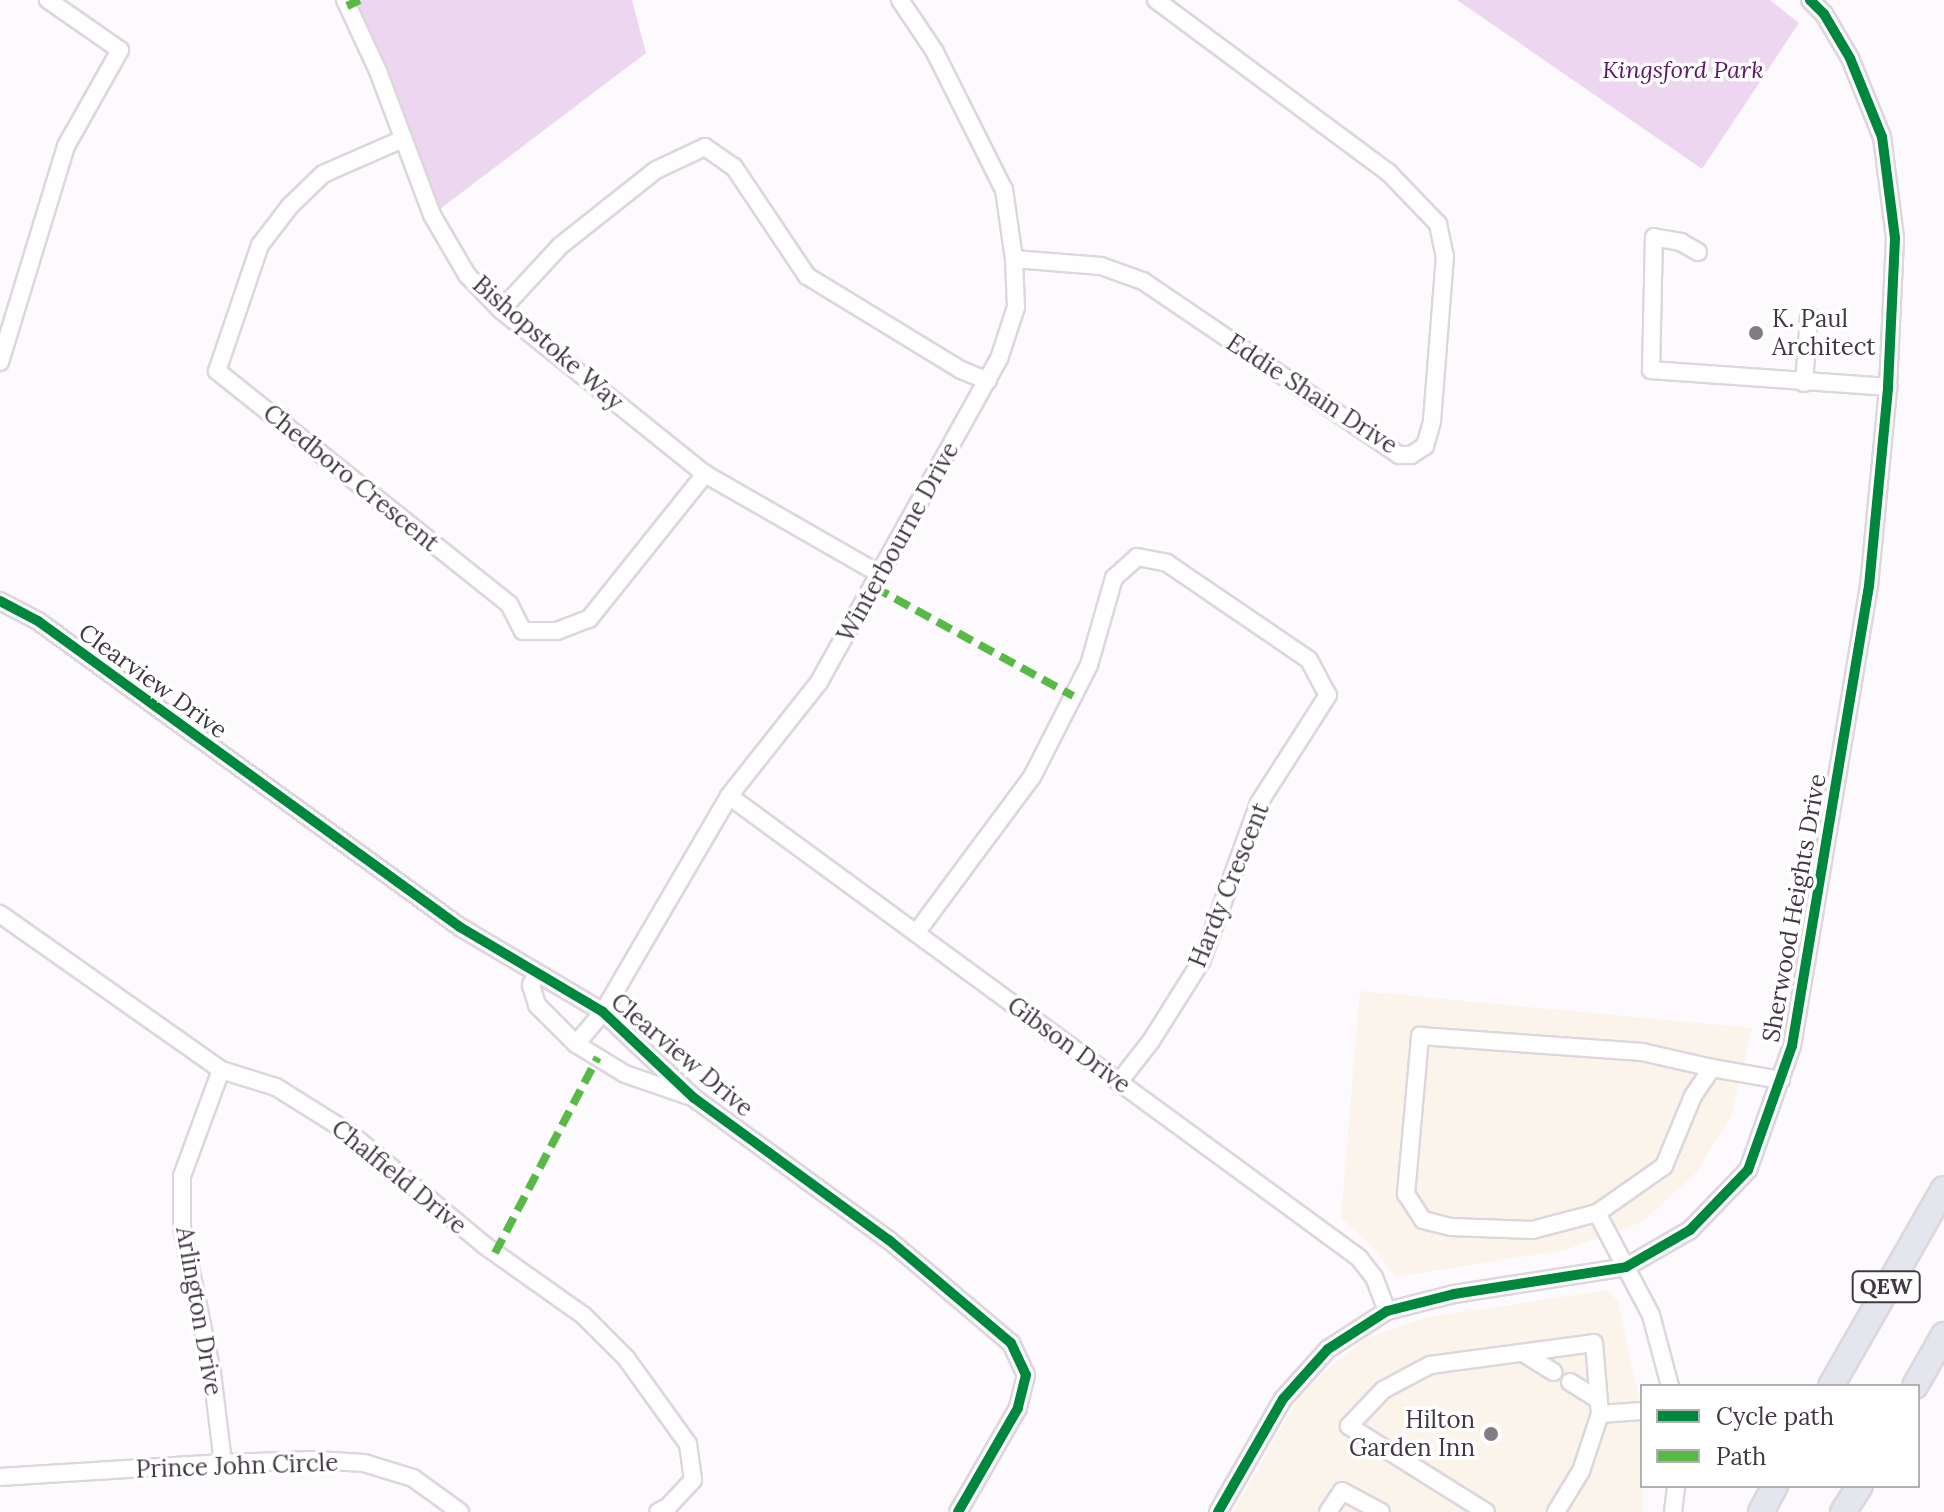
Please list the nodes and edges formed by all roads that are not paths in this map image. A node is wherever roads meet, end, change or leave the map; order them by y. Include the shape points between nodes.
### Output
1 (48, 0) edge
2 (345, 0) edge
3 (900, 0) edge
4 (1156, 0) edge
5 (1810, 0) edge
6 (403, 139) junction
7 (1698, 252) dead end
8 (1014, 259) junction
9 (501, 310) junction
10 (1809, 316) dead end
11 (0, 362) edge
12 (988, 381) junction
13 (1804, 383) junction
14 (1888, 387) junction
15 (705, 474) junction
16 (881, 575) junction
17 (0, 601) edge
18 (729, 796) junction
19 (0, 914) edge
20 (916, 933) junction
21 (537, 974) junction
22 (603, 1012) junction
23 (576, 1044) junction
24 (1712, 1068) junction
25 (221, 1070) junction
26 (1781, 1080) junction
27 (1119, 1082) junction
28 (694, 1098) junction
29 (1944, 1189) edge
30 (1597, 1213) junction
31 (1626, 1267) junction
32 (1387, 1311) junction
33 (1944, 1335) edge
34 (1523, 1353) junction
35 (1944, 1356) edge
36 (1554, 1372) dead end
37 (1570, 1382) dead end
38 (1669, 1384) edge
39 (1832, 1384) edge
40 (1916, 1384) edge
41 (1920, 1394) edge
42 (1600, 1407) junction
43 (1640, 1411) edge
44 (223, 1463) junction
45 (0, 1477) edge
46 (1676, 1488) edge
47 (1774, 1488) edge
48 (1858, 1488) edge
49 (460, 1512) edge
50 (658, 1512) edge
51 (958, 1512) edge
52 (1218, 1512) edge
53 (1328, 1512) edge
54 (1381, 1512) edge
55 (1486, 1512) edge
56 (1556, 1512) edge
57 (1673, 1512) edge
58 (1761, 1512) edge
59 (1843, 1512) edge

1 - 11 street via 120,50 66,146
2 - 6 street, Bishopstoke Way
3 - 8 street, Winterbourne Drive via 935,52 1004,190
4 - 8 street, Eddie Shain Drive via 1389,173 1438,224 1445,257 1432,421 1425,446 1399,455 1143,281 1101,266
5 - 14 street, Sherwood Heights Drive via 1850,58 1882,137 1895,238
6 - 9 street, Bishopstoke Way via 439,227 467,275
6 - 15 street, Chedboro Crescent via 323,174 290,206 260,245 217,371 509,604 523,631 557,631 589,619
7 - 13 street via 1654,237 1651,370
8 - 12 street, Winterbourne Drive via 1016,307
9 - 12 street via 572,237 656,170 705,147 734,167 807,276 961,370
9 - 15 street, Bishopstoke Way
10 - 13 street
12 - 16 street, Winterbourne Drive
13 - 14 street
14 - 26 street, Sherwood Heights Drive via 1869,586 1792,1046
15 - 16 street, Bishopstoke Way
16 - 18 street, Winterbourne Drive via 819,682
17 - 21 street, Clearview Drive via 38,621 460,927
18 - 20 street, Gibson Drive
18 - 22 street, Winterbourne Drive
19 - 25 street, Chalfield Drive
20 - 27 street, Gibson Drive
20 - 27 street, Hardy Crescent via 1032,777 1089,665 1114,578 1137,557 1167,563 1309,660 1328,695 1259,803 1202,960
21 - 22 street, Clearview Drive
21 - 23 street, Clearview Drive via 531,985 537,1005
22 - 23 street, Winterbourne Drive
22 - 28 street, Clearview Drive
23 - 28 street, Clearview Drive via 625,1074
24 - 26 street
24 - 30 street via 1693,1096 1664,1166
24 - 30 street via 1642,1052 1420,1036 1406,1194 1423,1220 1451,1227 1532,1230
25 - 44 street, Arlington Drive via 182,1176 182,1228 212,1373
25 - 50 street, Chalfield Drive via 276,1087 351,1134 484,1245 583,1315 626,1358 688,1444 693,1480
26 - 31 street, Sherwood Heights Drive via 1748,1170 1690,1230
27 - 32 street, Gibson Drive via 1359,1258 1374,1277
28 - 51 street, Clearview Drive via 889,1240 1011,1343 1026,1375 1018,1408
29 - 39 highway, QEW
30 - 31 street
31 - 32 street, Sherwood Heights Drive via 1454,1294
31 - 38 street via 1651,1315
32 - 52 street, Sherwood Heights Drive via 1328,1349 1283,1399
33 - 40 highway
34 - 36 street
34 - 42 street via 1594,1343
34 - 55 street via 1430,1365 1383,1390 1349,1426
35 - 41 highway
37 - 42 street
42 - 43 street
42 - 56 street via 1581,1471
44 - 45 street, Prince John Circle
44 - 49 street, Prince John Circle via 364,1463 413,1478
46 - 57 street
47 - 58 highway
48 - 59 highway
53 - 54 street via 1342,1491

